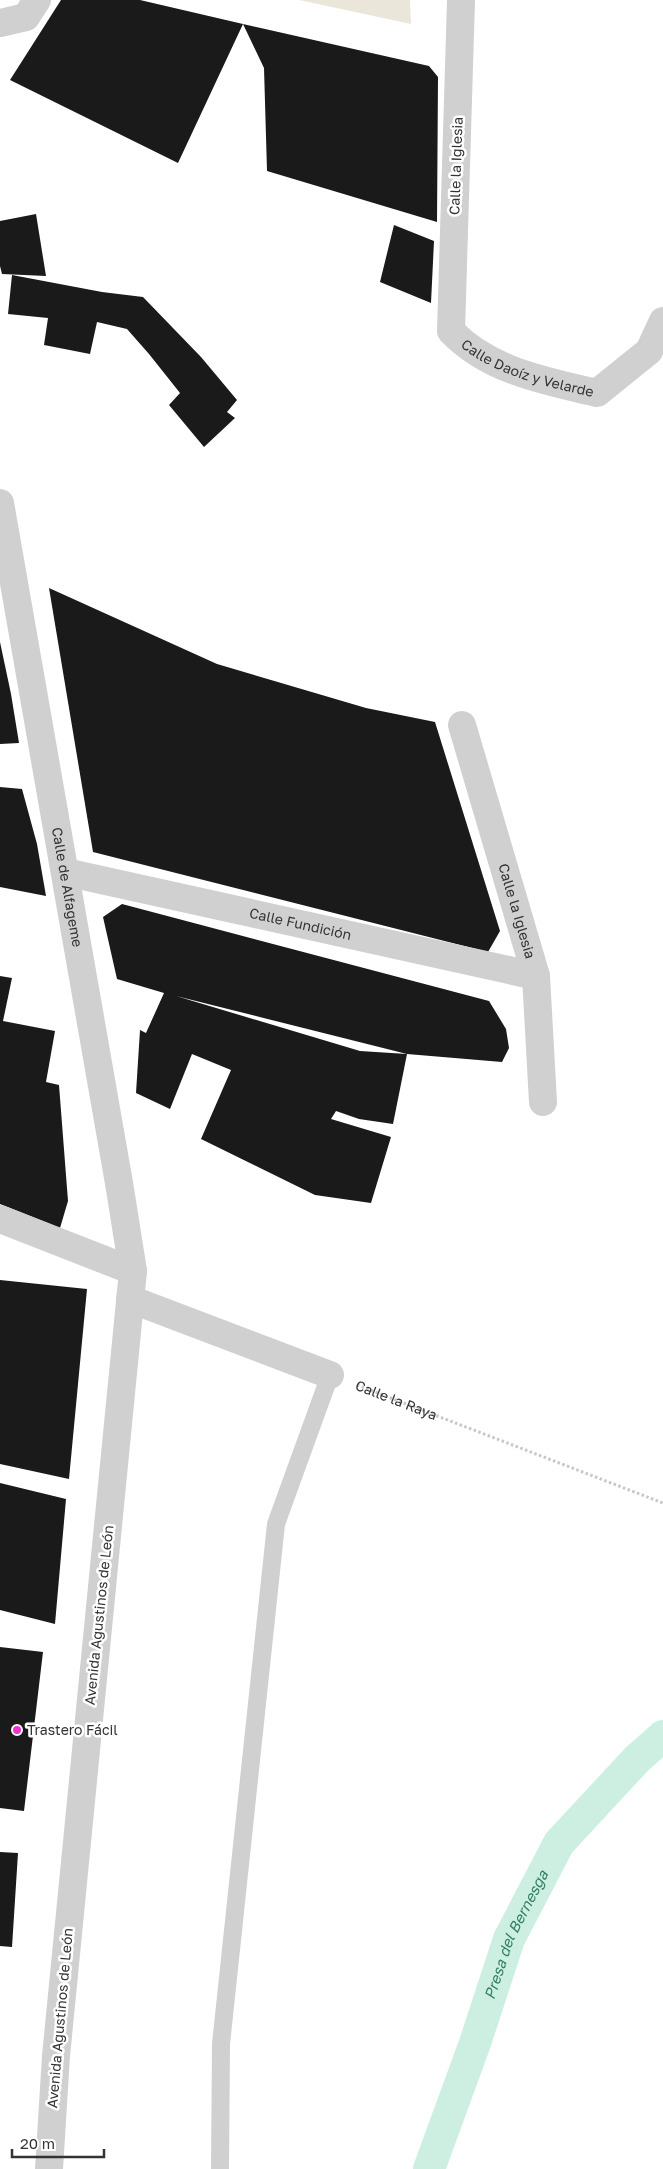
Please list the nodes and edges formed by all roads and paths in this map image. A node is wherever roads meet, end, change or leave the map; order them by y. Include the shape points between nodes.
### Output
1 (37, 0) edge
2 (461, 0) edge
3 (0, 23) edge
4 (663, 321) edge
5 (451, 331) joint
6 (0, 503) edge
7 (462, 725) dead end
8 (65, 872) junction
9 (536, 976) junction
10 (543, 1102) dead end
11 (0, 1219) edge
12 (133, 1271) junction
13 (130, 1299) junction
14 (330, 1375) junction
15 (663, 1503) edge
16 (49, 2169) edge
17 (220, 2169) edge

1 - 3 street via 26,17
2 - 5 street, Calle la Iglesia
4 - 5 street, Calle Daoíz y Velarde via 649,351 597,393 527,377 466,347
6 - 8 street, Calle de Alfageme
7 - 9 street, Calle la Iglesia
8 - 9 street, Calle Fundición
8 - 12 street, Calle de Alfageme
9 - 10 street, Calle la Iglesia
11 - 12 street
12 - 13 street, Avenida Agustinos de León
13 - 14 street
13 - 16 street, Avenida Agustinos de León via 56,2056
14 - 15 path, Calle la Raya
14 - 17 lane via 276,1524 221,2044

